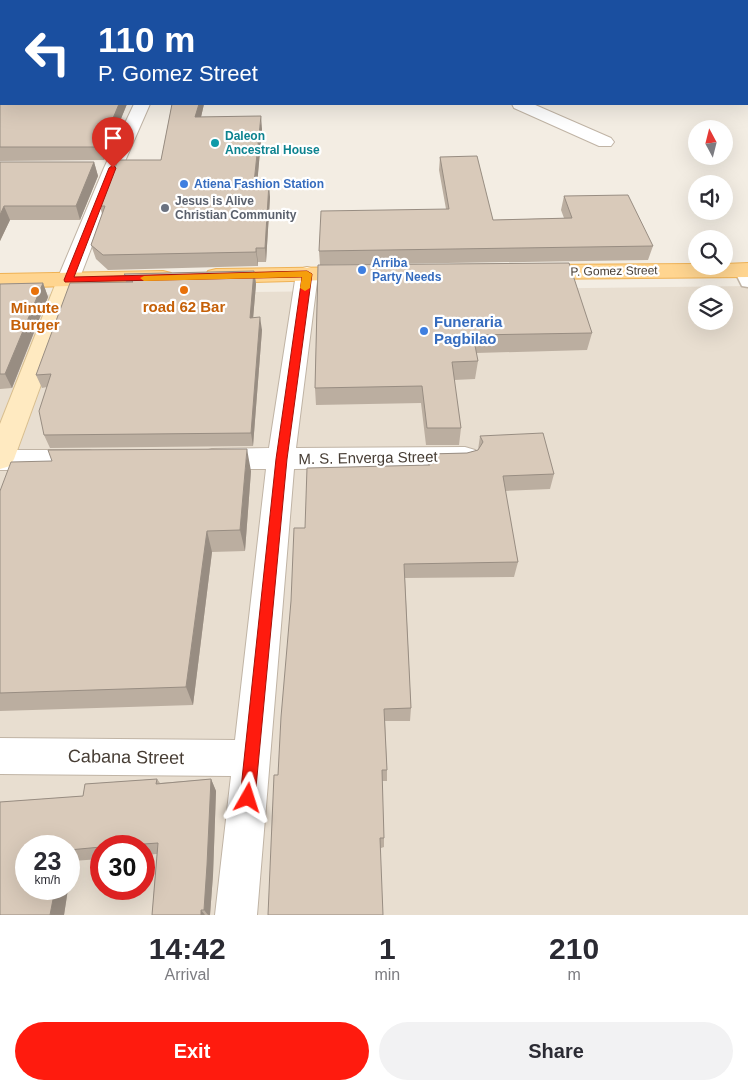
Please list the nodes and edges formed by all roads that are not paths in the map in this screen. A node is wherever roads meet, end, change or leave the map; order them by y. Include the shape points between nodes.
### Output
1 (141, 105) edge
2 (522, 105) edge
3 (606, 142) dead end
4 (517, 272) edge
5 (307, 274) junction
6 (377, 274) edge
7 (746, 274) edge
8 (68, 280) junction
9 (0, 281) edge
10 (465, 457) edge
11 (0, 459) edge
12 (184, 459) edge
13 (281, 459) junction
14 (116, 460) edge
15 (0, 756) edge
16 (252, 758) junction
17 (236, 915) edge

1 - 8 street via 103,168
2 - 3 street
4 - 7 main road, P. Gomez Street
5 - 6 main road
5 - 8 main road
5 - 13 street
8 - 9 main road
8 - 11 main road
10 - 13 street, M. S. Enverga Street
11 - 14 street
12 - 13 street, M. S. Enverga Street
13 - 16 street
15 - 16 street, Cabana Street
16 - 17 street

